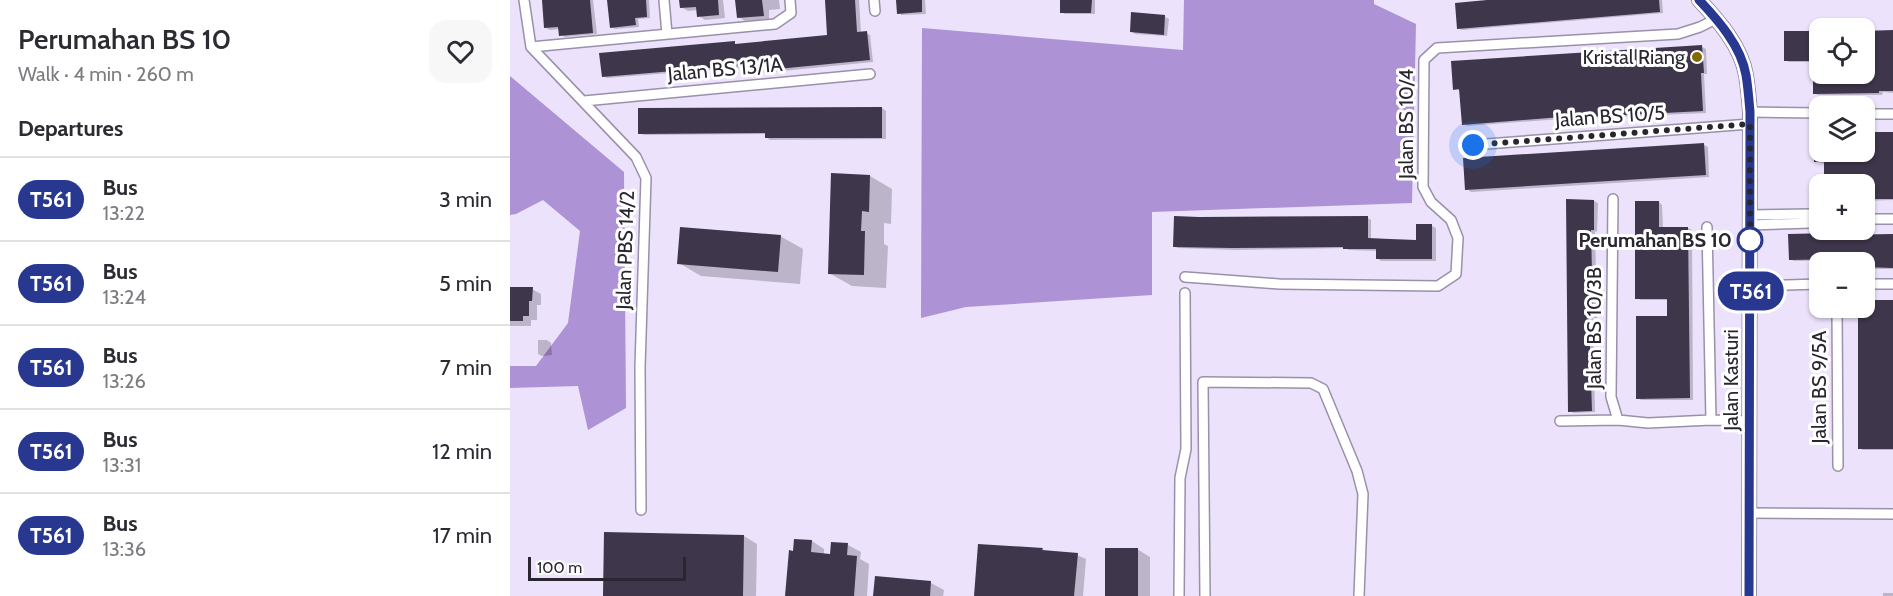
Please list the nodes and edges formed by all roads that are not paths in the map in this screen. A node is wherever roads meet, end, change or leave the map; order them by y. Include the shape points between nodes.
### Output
1 (524, 0) edge
2 (664, 0) edge
3 (790, 0) edge
4 (874, 0) edge
5 (1699, 0) edge
6 (875, 11) dead end
7 (1716, 19) junction
8 (667, 34) junction
9 (531, 47) junction
10 (870, 74) dead end
11 (584, 101) junction
12 (1809, 114) edge
13 (1875, 114) edge
14 (1893, 114) edge
15 (1750, 118) junction
16 (1473, 145) dead end
17 (1613, 199) dead end
18 (1809, 214) edge
19 (1875, 219) edge
20 (1893, 219) edge
21 (1750, 220) junction
22 (1707, 227) dead end
23 (1185, 278) dead end
24 (1809, 284) edge
25 (1875, 284) edge
26 (1893, 284) edge
27 (1751, 286) junction
28 (1185, 293) dead end
29 (1837, 318) edge
30 (1618, 420) junction
31 (1711, 420) junction
32 (1750, 421) junction
33 (1560, 422) dead end
34 (1838, 466) dead end
35 (641, 510) dead end
36 (1749, 513) junction
37 (1893, 514) edge
38 (1179, 596) edge
39 (1205, 596) edge
40 (1359, 596) edge
41 (1749, 596) edge

1 - 9 street
2 - 8 street
3 - 8 street via 791,13 775,24
4 - 6 street
5 - 7 street, Jalan Kasturi
7 - 15 street, Jalan Kasturi via 1746,72
7 - 23 street, Jalan BS 10/4 via 1678,34 1437,48 1424,60 1423,187 1431,202 1451,220 1458,238 1456,274 1438,286 1279,284
8 - 9 street
9 - 11 street, Jalan PBS 14/2
10 - 11 street, Jalan BS 13/1A
11 - 35 street, Jalan PBS 14/2 via 636,157 646,178 640,367
12 - 15 street, Jalan BS 10/5
13 - 14 street
15 - 16 street, Jalan BS 10/5
15 - 21 street, Jalan Kasturi
17 - 30 street, Jalan BS 10/3B via 1611,397
18 - 21 street
19 - 20 street
21 - 27 street, Jalan Kasturi
22 - 31 street
24 - 27 street
25 - 26 street
27 - 32 street, Jalan Kasturi
28 - 38 street via 1186,449 1180,478
29 - 34 street, Jalan BS 9/5A
30 - 31 street
30 - 33 street
31 - 32 street
32 - 36 street, Jalan Kasturi
36 - 37 street
36 - 41 street, Jalan Kasturi
39 - 40 street via 1203,382 1311,383 1323,389 1363,494

